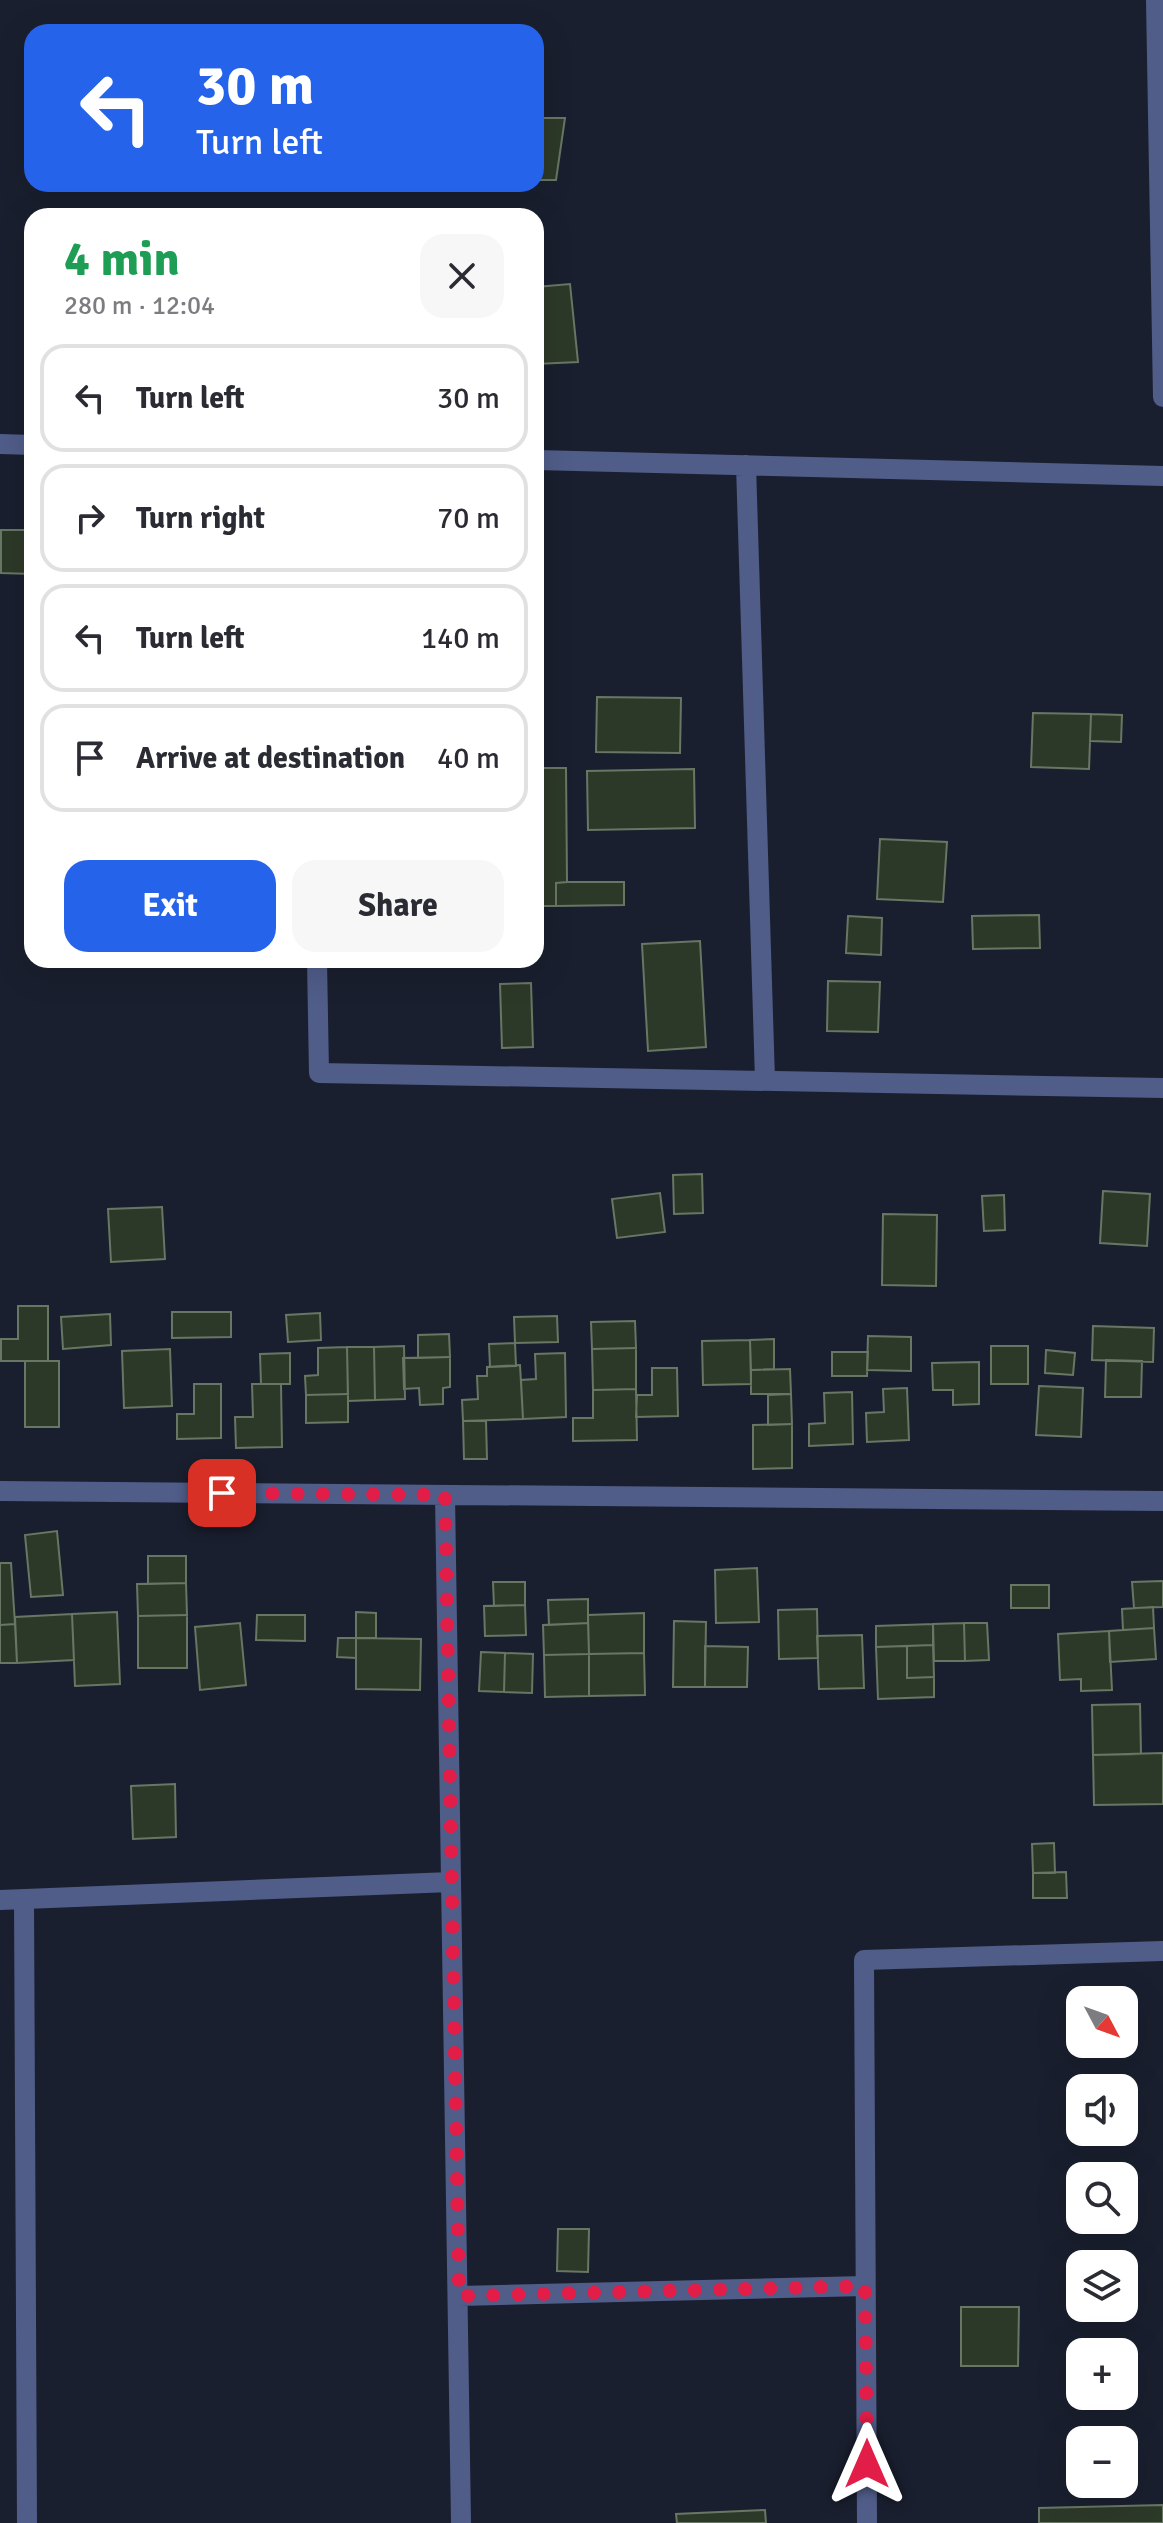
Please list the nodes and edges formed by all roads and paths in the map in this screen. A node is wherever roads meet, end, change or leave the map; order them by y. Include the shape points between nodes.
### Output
1 (1156, 0) edge
2 (1163, 397) edge
3 (0, 444) edge
4 (24, 445) edge
5 (544, 460) edge
6 (746, 465) junction
7 (1163, 476) edge
8 (317, 968) edge
9 (765, 1080) junction
10 (1163, 1088) edge
11 (0, 1491) edge
12 (445, 1495) junction
13 (1163, 1501) edge
14 (451, 1882) junction
15 (24, 1899) junction
16 (0, 1900) edge
17 (1163, 1951) edge
18 (865, 2286) junction
19 (459, 2296) junction
20 (27, 2523) edge
21 (461, 2523) edge
22 (867, 2523) edge

1 - 2 street
3 - 4 street
5 - 6 street
6 - 7 street
6 - 9 street
8 - 9 street via 319,1073
9 - 10 street
11 - 12 street
12 - 13 street
12 - 14 street
14 - 15 street
14 - 19 street
15 - 16 street
15 - 20 street
17 - 18 street via 864,1960
18 - 19 street
18 - 22 street
19 - 21 street

